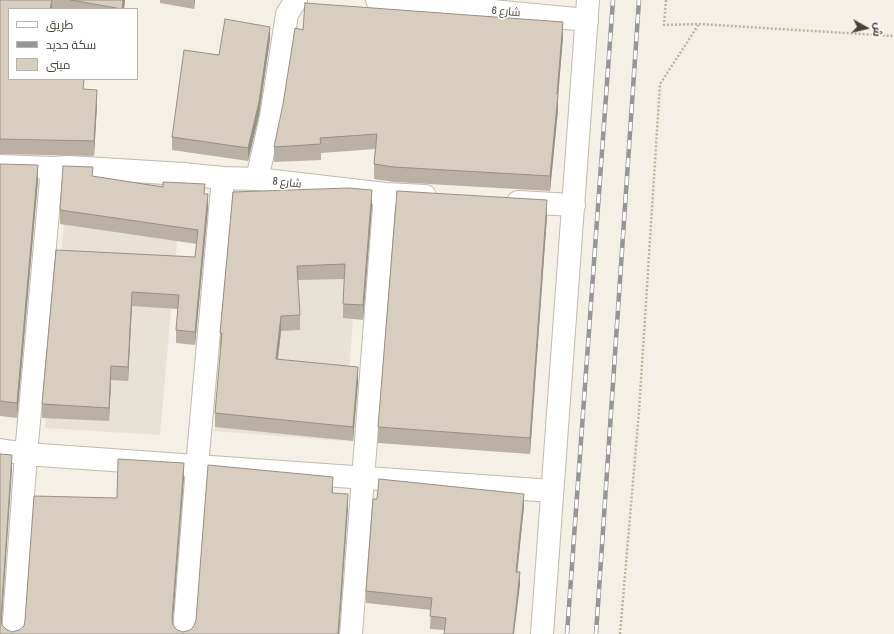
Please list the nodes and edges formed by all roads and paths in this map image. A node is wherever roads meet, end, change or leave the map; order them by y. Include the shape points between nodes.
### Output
1 (296, 0) edge
2 (377, 0) edge
3 (666, 0) edge
4 (588, 10) edge
5 (699, 24) junction
6 (894, 36) edge
7 (0, 166) edge
8 (52, 168) junction
9 (223, 178) junction
10 (257, 179) junction
11 (385, 194) junction
12 (448, 198) edge
13 (495, 201) edge
14 (574, 205) junction
15 (0, 450) edge
16 (26, 454) junction
17 (197, 466) junction
18 (364, 477) junction
19 (552, 491) junction
20 (13, 634) edge
21 (184, 634) edge
22 (351, 634) edge
23 (542, 634) edge
24 (620, 634) edge

1 - 10 street via 287,14 271,117
2 - 4 street, شارع 6
3 - 5 path via 664,26
4 - 14 street
5 - 6 path
5 - 24 path via 660,84 639,411
7 - 8 street, شارع 8
8 - 9 street, شارع 8 via 107,169
8 - 16 street
9 - 10 street, شارع 8
9 - 17 street
10 - 11 street, شارع 8
11 - 12 street, شارع 8
11 - 18 street
13 - 14 street
14 - 19 street
15 - 16 street
16 - 17 street
16 - 20 street
17 - 18 street
17 - 21 street
18 - 19 street
18 - 22 street
19 - 23 street

